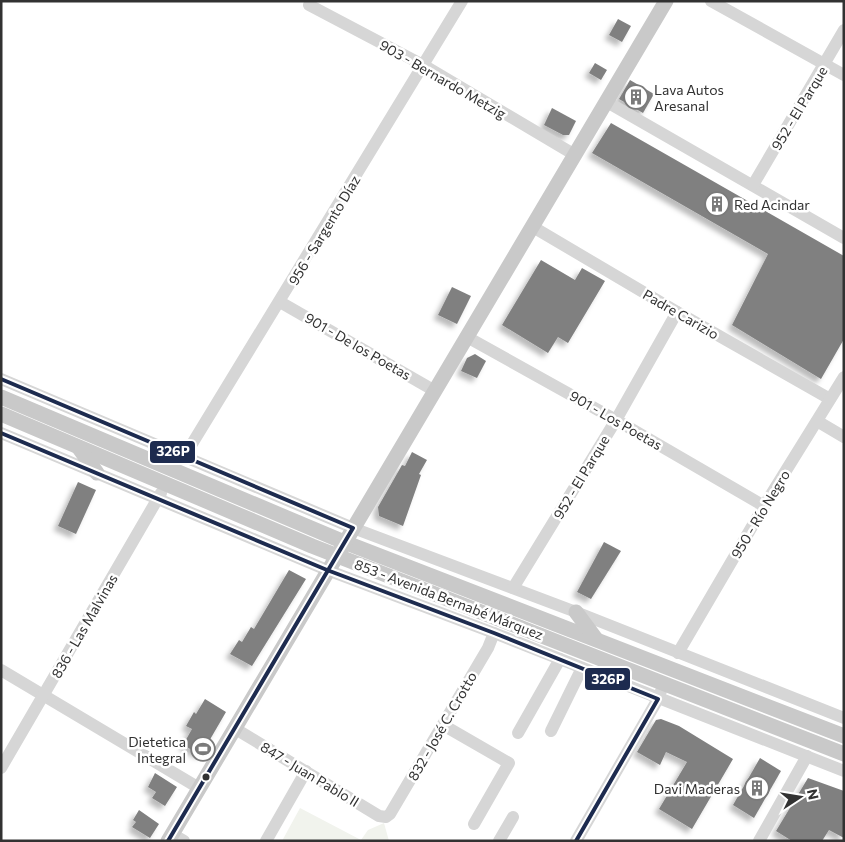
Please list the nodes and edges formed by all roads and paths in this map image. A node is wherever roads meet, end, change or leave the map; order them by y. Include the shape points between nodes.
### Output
1 (462, 1) edge
2 (666, 1) edge
3 (711, 1) edge
4 (309, 5) dead end
5 (844, 30) edge
6 (825, 64) junction
7 (423, 65) junction
8 (844, 75) edge
9 (607, 102) junction
10 (575, 156) junction
11 (753, 185) junction
12 (533, 227) junction
13 (844, 238) edge
14 (280, 302) junction
15 (677, 312) junction
16 (467, 337) junction
17 (844, 377) edge
18 (1, 379) edge
19 (435, 391) junction
20 (1, 397) edge
21 (830, 399) junction
22 (5, 416) edge
23 (616, 420) junction
24 (818, 421) junction
25 (2, 434) edge
26 (844, 437) edge
27 (78, 447) junction
28 (184, 457) junction
29 (97, 473) junction
30 (167, 484) junction
31 (158, 499) junction
32 (764, 506) junction
33 (353, 528) junction
34 (344, 542) junction
35 (336, 556) junction
36 (327, 570) junction
37 (513, 588) junction
38 (576, 612) junction
39 (494, 633) junction
40 (597, 640) junction
41 (678, 653) junction
42 (560, 659) junction
43 (582, 668) junction
44 (1, 670) edge
45 (664, 683) junction
46 (44, 695) junction
47 (658, 699) junction
48 (844, 718) edge
49 (443, 726) junction
50 (234, 728) junction
51 (551, 731) dead end
52 (518, 733) dead end
53 (844, 736) edge
54 (844, 754) edge
55 (807, 756) junction
56 (1, 768) edge
57 (844, 770) edge
58 (306, 771) junction
59 (199, 788) junction
60 (386, 817) joint
61 (513, 817) dead end
62 (474, 824) dead end
63 (175, 839) edge
64 (266, 841) edge
65 (499, 841) edge
66 (576, 841) edge
67 (759, 841) edge

1 - 7 street, 956 - Sargento Díaz
2 - 9 main road
3 - 6 street
4 - 7 street, 903 - Bernardo Metzig
5 - 6 street, 952 - El Parque
6 - 8 street
6 - 11 street, 952 - El Parque
7 - 10 street, 903 - Bernardo Metzig
7 - 14 street, 956 - Sargento Díaz
9 - 10 main road
9 - 11 street
10 - 12 main road
11 - 13 street
12 - 15 street, Padre Carizio
12 - 16 main road
14 - 19 street, 901 - De los Poetas
14 - 28 street, 956 - Sargento Díaz
15 - 21 street, Padre Carizio
15 - 23 street, 952 - El Parque
16 - 19 main road
16 - 23 street, 901 - Los Poetas
17 - 21 street, 950 - Río Negro
18 - 28 street
19 - 33 main road
20 - 34 main road, 853 - Avenida Bernabé Márquez
21 - 24 street, 950 - Río Negro
22 - 25 street
22 - 27 main road, 853 - Avenida Bernabé Márquez
23 - 32 street, 901 - Los Poetas
23 - 37 street, 952 - El Parque
24 - 26 street
24 - 32 street, 950 - Río Negro
25 - 29 street, 853 - Avenida Bernabé Márquez
27 - 29 main road
27 - 30 main road, 853 - Avenida Bernabé Márquez
28 - 33 street
29 - 31 street, 853 - Avenida Bernabé Márquez
30 - 31 street, 836 - Las Malvinas
30 - 35 main road, 853 - Avenida Bernabé Márquez
31 - 36 street, 853 - Avenida Bernabé Márquez
31 - 46 street, 836 - Las Malvinas
32 - 41 street, 950 - Río Negro
33 - 34 main road
33 - 37 street
34 - 35 main road
34 - 40 main road, 853 - Avenida Bernabé Márquez
35 - 36 main road
35 - 45 main road, 853 - Avenida Bernabé Márquez
36 - 39 street, 853 - Avenida Bernabé Márquez
36 - 50 main road
37 - 38 street
38 - 40 main road
38 - 41 street
39 - 42 street, 853 - Avenida Bernabé Márquez
39 - 49 street, 832 - José C. Crotto
40 - 53 main road, 853 - Avenida Bernabé Márquez
41 - 48 street
42 - 43 street, 853 - Avenida Bernabé Márquez
42 - 52 street
43 - 47 street, 853 - Avenida Bernabé Márquez
43 - 51 street
44 - 46 street
45 - 47 street
45 - 54 main road, 853 - Avenida Bernabé Márquez
46 - 56 street, 836 - Las Malvinas
46 - 59 street
47 - 55 street, 853 - Avenida Bernabé Márquez
47 - 66 street
49 - 60 street, 832 - José C. Crotto
49 - 62 street via 509,763
50 - 58 street, 847 - Juan Pablo II
50 - 59 main road
55 - 57 street, 853 - Avenida Bernabé Márquez
55 - 67 street
58 - 60 street, 847 - Juan Pablo II via 379,816
58 - 64 street
59 - 63 main road
61 - 65 street

